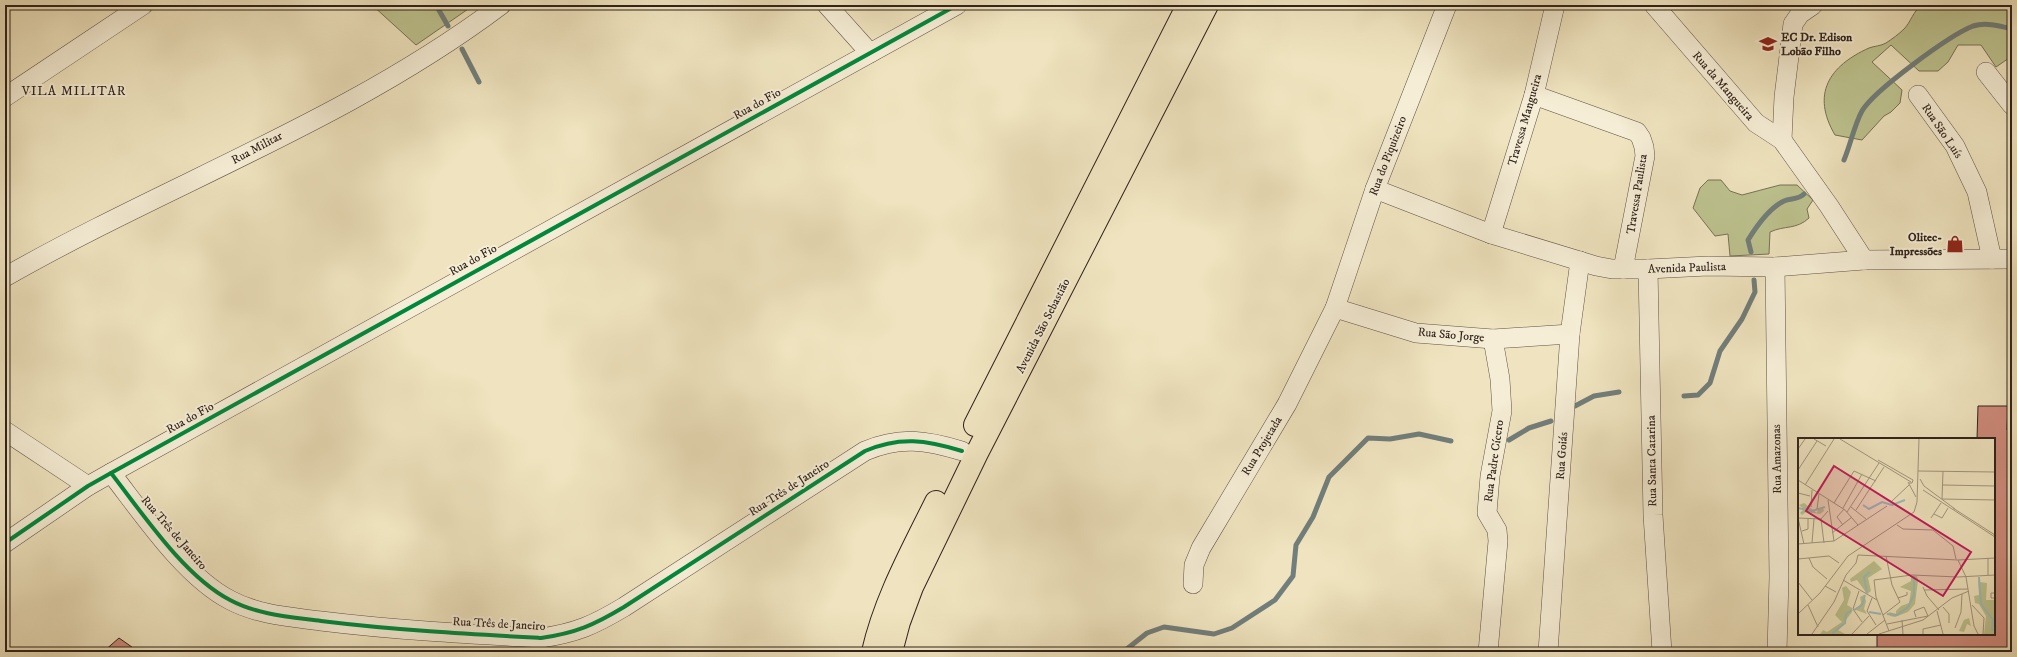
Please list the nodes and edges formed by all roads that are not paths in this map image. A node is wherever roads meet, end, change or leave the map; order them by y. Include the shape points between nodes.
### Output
1 (143, 5) edge
2 (501, 5) edge
3 (827, 5) edge
4 (957, 5) edge
5 (1188, 5) edge
6 (1207, 5) edge
7 (1447, 5) edge
8 (1555, 5) edge
9 (1654, 5) edge
10 (1802, 8) edge
11 (870, 53) junction
12 (1986, 72) dead end
13 (1534, 95) junction
14 (1918, 95) dead end
15 (5, 97) edge
16 (2012, 105) edge
17 (1782, 140) junction
18 (1374, 189) junction
19 (1491, 234) junction
20 (1992, 258) junction
21 (2012, 259) edge
22 (1864, 260) junction
23 (1580, 261) junction
24 (1775, 266) junction
25 (1624, 269) junction
26 (1648, 269) junction
27 (5, 277) edge
28 (1335, 308) junction
29 (1570, 334) junction
30 (1493, 339) junction
31 (5, 431) edge
32 (962, 451) junction
33 (111, 473) junction
34 (88, 486) junction
35 (5, 543) edge
36 (1193, 584) dead end
37 (873, 652) edge
38 (891, 652) edge
39 (1488, 652) edge
40 (1548, 652) edge
41 (1662, 652) edge
42 (1777, 652) edge

1 - 15 street
2 - 27 street, Rua Militar via 412,66 214,171
3 - 11 street
4 - 11 street, Rua do Fio
5 - 32 main road, Avenida São Sebastião
6 - 38 main road, Avenida São Sebastião via 976,453 912,587
7 - 18 street, Rua do Piquizeiro
8 - 13 street, Travessa Mangueira
9 - 17 street, Rua da Mangueira via 1756,123
10 - 17 street via 1793,24 1784,97
11 - 33 street, Rua do Fio
12 - 16 street
13 - 19 street, Travessa Mangueira
13 - 25 street, Travessa Paulista via 1637,132 1641,138 1645,156
14 - 20 street, Rua São Luís via 1955,146 1977,192
17 - 22 street, Rua da Mangueira
18 - 19 street, Avenida Paulista
18 - 28 street, Rua do Piquizeiro
19 - 23 street, Avenida Paulista
20 - 21 street, Avenida Paulista
20 - 22 street, Avenida Paulista
22 - 24 street, Avenida Paulista
23 - 25 street, Avenida Paulista via 1596,266
23 - 29 street, Rua Goiás
24 - 26 street, Avenida Paulista
24 - 42 street, Rua Amazonas via 1779,577
25 - 26 street, Avenida Paulista
26 - 41 street, Rua Santa Catarina via 1654,516
28 - 30 street, Rua São Jorge via 1416,333
28 - 36 street, Rua Projetada via 1287,404 1201,548 1194,565
29 - 30 street, Rua São Jorge
29 - 40 street, Rua Goiás
30 - 39 street, Rua Padre Cícero via 1502,411 1490,476 1487,513 1497,530 1498,540
31 - 34 street
32 - 33 street, Rua Três de Janeiro via 918,440 901,441 865,451 593,625 567,634 541,638 361,626 268,614 230,600 198,577 167,544
32 - 37 main road, Avenida São Sebastião via 897,582
33 - 34 street, Rua do Fio
34 - 35 street, Rua do Fio

